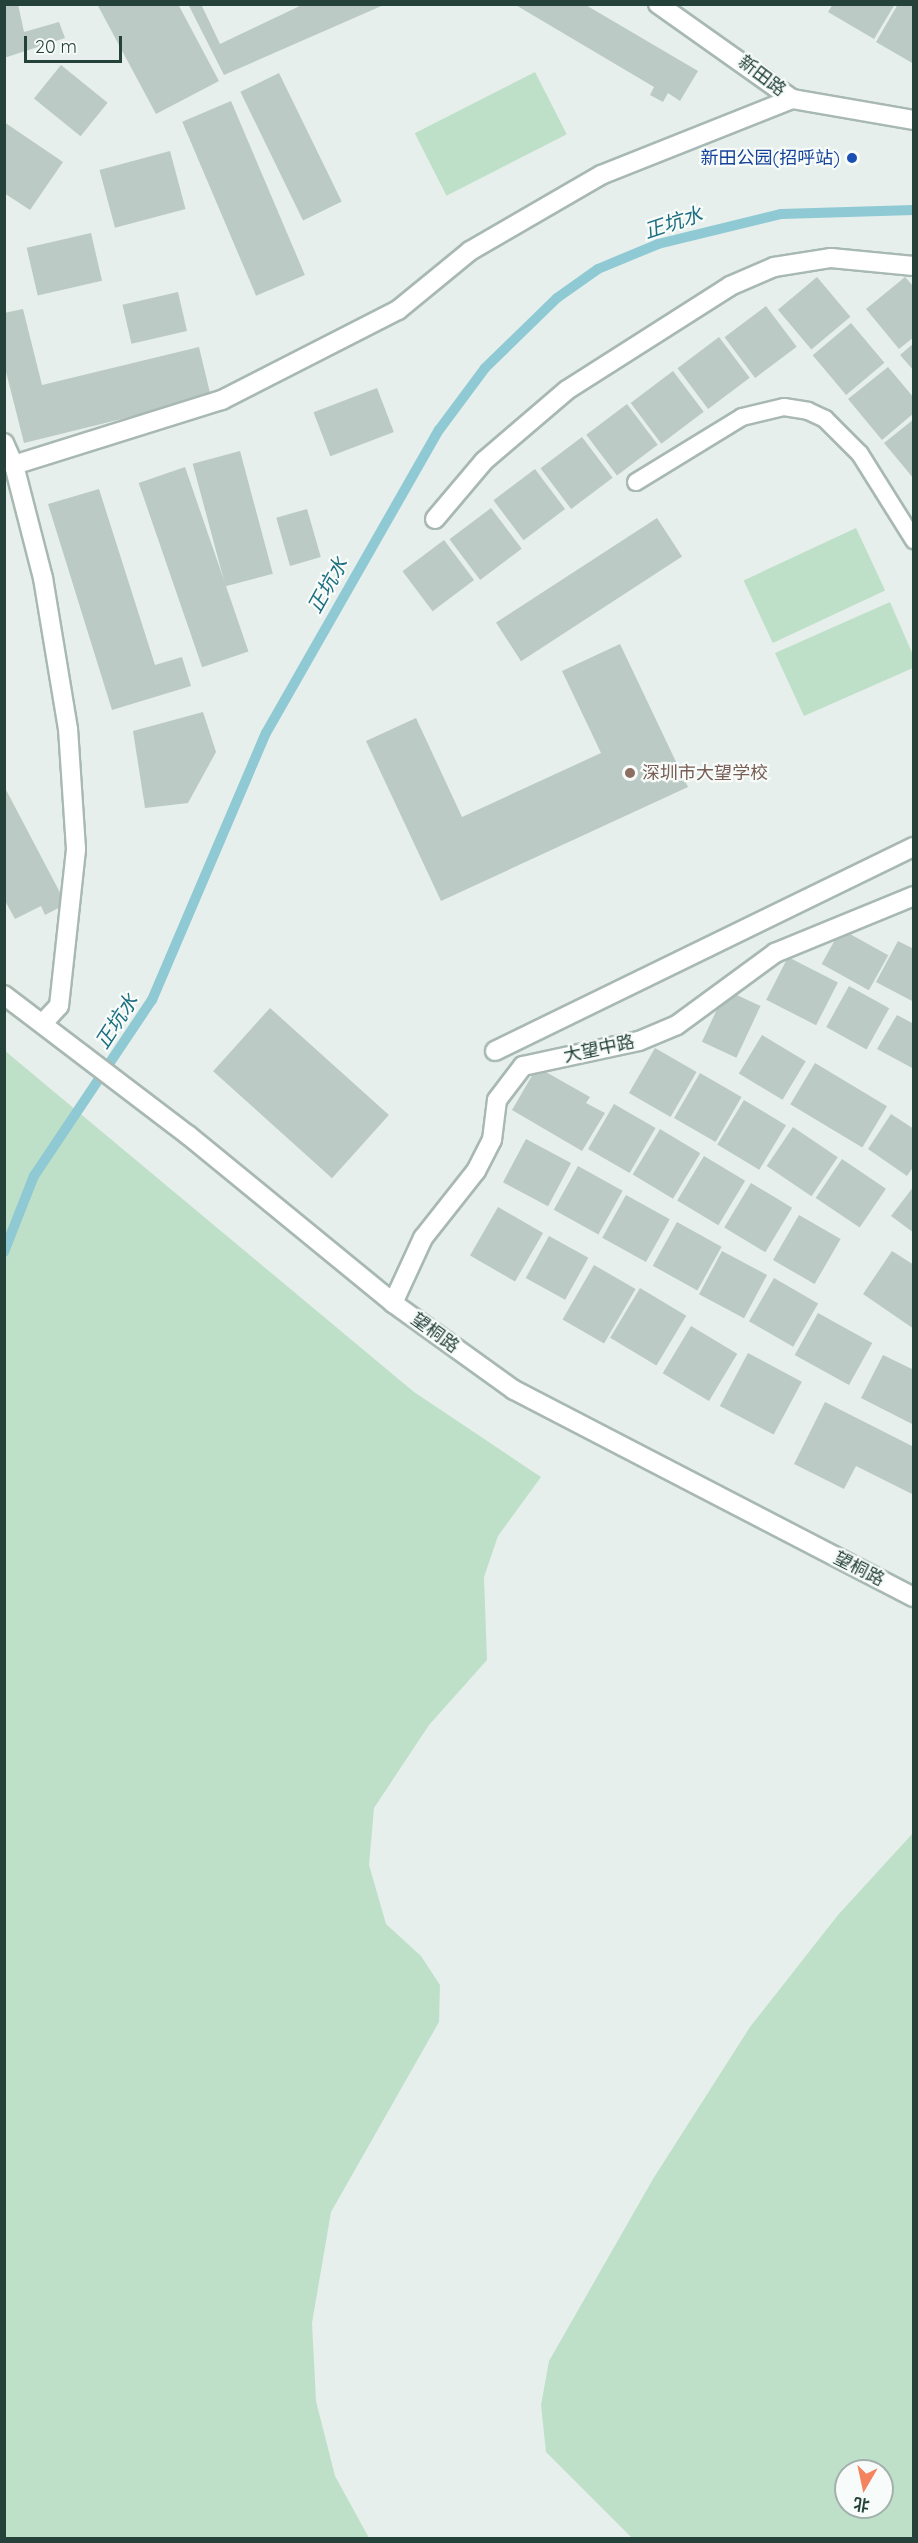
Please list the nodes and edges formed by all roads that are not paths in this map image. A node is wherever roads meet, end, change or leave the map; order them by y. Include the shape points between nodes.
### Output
1 (658, 4) edge
2 (792, 99) junction
3 (914, 120) edge
4 (914, 266) edge
5 (4, 443) edge
6 (14, 465) junction
7 (636, 482) dead end
8 (435, 519) dead end
9 (914, 540) edge
10 (914, 848) edge
11 (914, 896) edge
12 (4, 995) edge
13 (43, 1023) junction
14 (495, 1051) dead end
15 (393, 1303) junction
16 (914, 1597) edge

1 - 2 street, 新田路
2 - 3 street, 新田路
2 - 6 street via 601,175 470,251 398,310 222,400
4 - 8 street via 831,258 774,267 730,286 567,390 484,462
5 - 6 street
6 - 13 street via 51,624 68,729 76,849 59,1006
7 - 9 lane via 742,417 783,407 808,411 825,419 860,454
10 - 14 street
11 - 15 street, 大望中路 via 775,953 677,1025 639,1041 523,1066 497,1100 492,1140 476,1171 423,1238
12 - 13 street, 望桐路
13 - 15 street, 望桐路
15 - 16 street, 望桐路 via 514,1390

